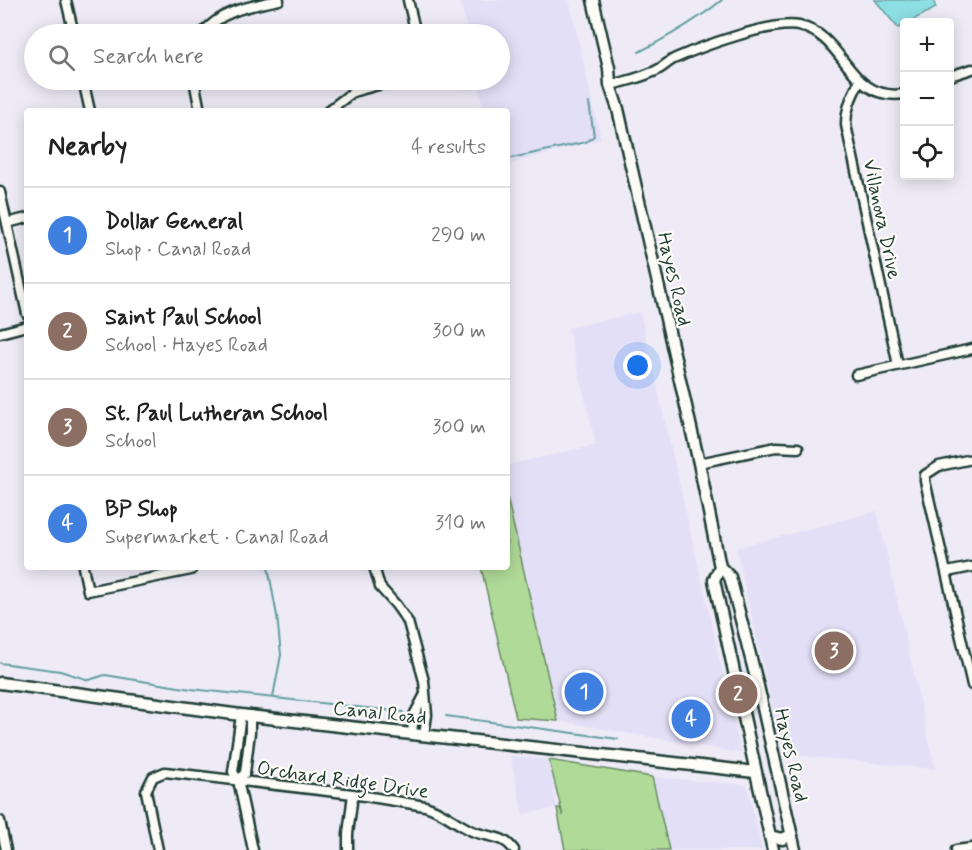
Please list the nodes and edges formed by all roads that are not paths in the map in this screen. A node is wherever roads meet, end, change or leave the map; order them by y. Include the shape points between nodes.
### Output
1 (66, 0) edge
2 (279, 0) edge
3 (408, 0) edge
4 (593, 0) edge
5 (72, 24) edge
6 (212, 24) edge
7 (414, 24) edge
8 (972, 69) edge
9 (954, 75) edge
10 (859, 82) junction
11 (610, 85) junction
12 (85, 90) edge
13 (196, 90) edge
14 (359, 90) edge
15 (900, 94) edge
16 (89, 108) edge
17 (199, 108) edge
18 (332, 108) edge
19 (0, 192) edge
20 (24, 219) edge
21 (7, 223) junction
22 (24, 300) edge
23 (24, 327) edge
24 (0, 333) edge
25 (972, 348) edge
26 (898, 365) junction
27 (856, 375) dead end
28 (798, 448) dead end
29 (972, 459) edge
30 (699, 463) junction
31 (720, 567) junction
32 (972, 567) edge
33 (84, 570) edge
34 (181, 570) edge
35 (375, 570) edge
36 (947, 572) junction
37 (971, 673) edge
38 (0, 683) edge
39 (972, 684) edge
40 (738, 694) junction
41 (761, 698) junction
42 (245, 715) junction
43 (418, 734) junction
44 (756, 772) junction
45 (238, 780) junction
46 (353, 794) junction
47 (0, 821) edge
48 (792, 835) junction
49 (770, 836) junction
50 (4, 846) edge
51 (972, 848) edge
52 (158, 850) edge
53 (254, 850) edge
54 (348, 850) edge
55 (514, 850) edge
56 (773, 850) edge
57 (795, 850) edge
58 (956, 850) edge

1 - 5 street
2 - 6 street via 226,14
3 - 7 street
4 - 11 street, Hayes Road
8 - 9 street
10 - 11 street via 821,35 789,25 750,32 674,58 656,72
10 - 15 street
10 - 26 street, Villanova Drive via 847,110 846,125
11 - 30 street, Hayes Road
12 - 16 street
13 - 17 street
14 - 18 street
19 - 21 street
20 - 21 street
21 - 22 street
23 - 24 street
25 - 26 street
26 - 27 street
28 - 30 street via 776,447
29 - 36 street via 939,466 925,475
30 - 31 street, Hayes Road
31 - 40 street, Hayes Road via 714,580
31 - 41 street, Hayes Road via 730,577
32 - 36 street
33 - 34 street via 88,591
35 - 43 street via 380,587 408,622 423,675 427,715
36 - 37 street
37 - 39 street
38 - 42 street, Canal Road
40 - 41 street
40 - 44 street, Hayes Road
41 - 48 street, Hayes Road
42 - 43 street, Canal Road
42 - 45 street via 250,732 245,773
43 - 44 street, Canal Road
44 - 49 street, Hayes Road
45 - 46 street, Orchard Ridge Drive
45 - 52 street, Orchard Ridge Drive via 170,772 150,780 146,791
45 - 53 street
46 - 54 street
46 - 55 street, Orchard Ridge Drive via 432,807 475,832 501,838
47 - 50 street
48 - 49 street via 782,839
48 - 57 street, Hayes Road
49 - 56 street, Hayes Road
51 - 58 street

